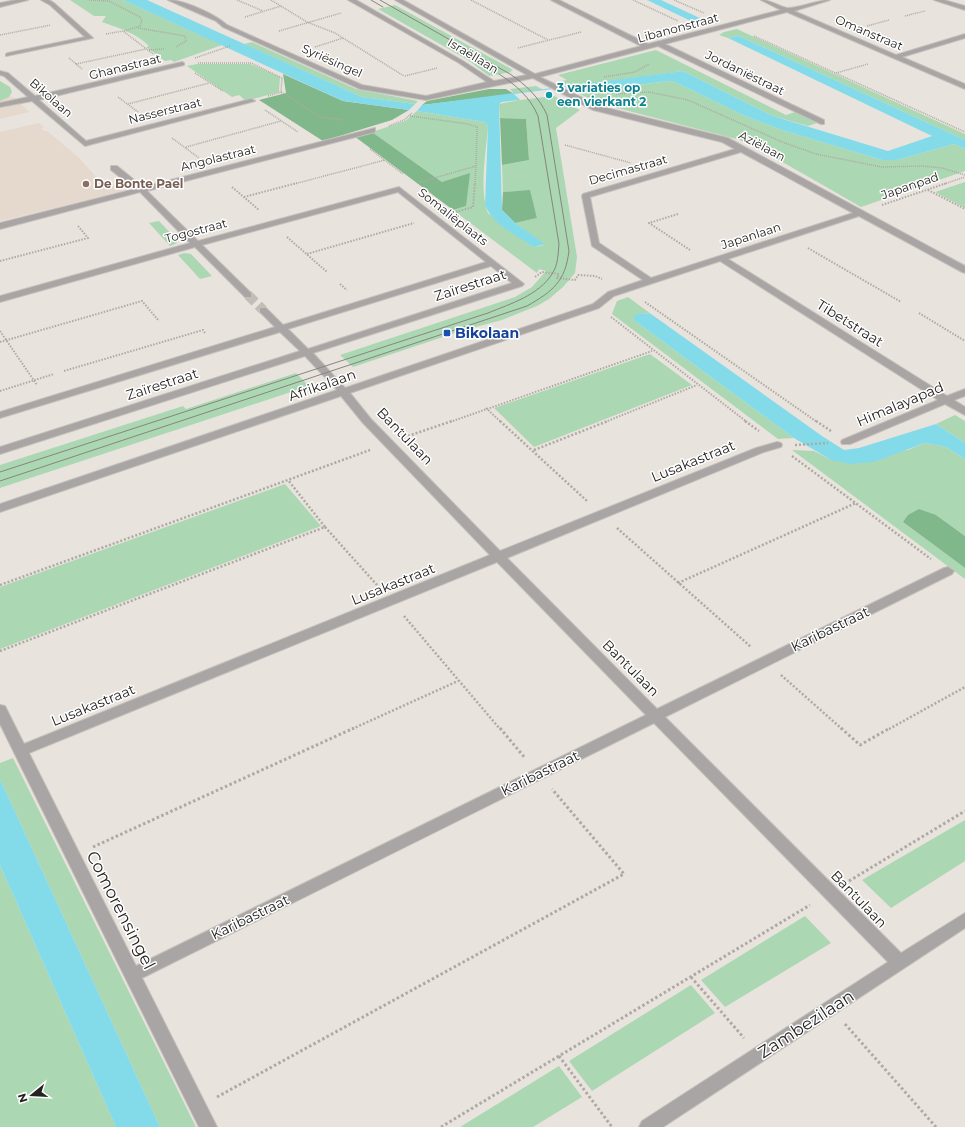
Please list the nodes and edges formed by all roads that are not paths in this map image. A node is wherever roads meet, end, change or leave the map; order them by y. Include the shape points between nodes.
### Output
1 (25, 0) edge
2 (44, 0) edge
3 (172, 0) edge
4 (351, 0) edge
5 (398, 0) edge
6 (554, 0) edge
7 (764, 0) edge
8 (827, 0) edge
9 (937, 0) edge
10 (0, 5) edge
11 (965, 8) edge
12 (788, 10) junction
13 (965, 36) edge
14 (660, 44) junction
15 (648, 47) junction
16 (8, 55) dead end
17 (895, 57) junction
18 (182, 64) road end
19 (0, 73) edge
20 (534, 76) junction
21 (493, 83) junction
22 (965, 87) edge
23 (32, 99) junction
24 (251, 101) road end
25 (0, 105) edge
26 (821, 122) dead end
27 (372, 130) road end
28 (85, 144) joint
29 (743, 149) junction
30 (114, 168) dead end
31 (399, 189) joint
32 (142, 190) junction
33 (860, 213) junction
34 (0, 226) edge
35 (196, 244) junction
36 (721, 258) junction
37 (493, 263) junction
38 (965, 270) edge
39 (650, 281) junction
40 (248, 295) tunnel mouth
41 (0, 299) edge
42 (263, 310) tunnel mouth
43 (283, 328) junction
44 (306, 352) junction
45 (965, 392) edge
46 (343, 393) junction
47 (946, 400) junction
48 (965, 412) edge
49 (0, 415) edge
50 (846, 442) road end
51 (777, 445) dead end
52 (0, 451) edge
53 (0, 508) edge
54 (499, 557) junction
55 (948, 571) dead end
56 (0, 710) edge
57 (656, 716) junction
58 (20, 751) junction
59 (965, 920) edge
60 (900, 963) junction
61 (132, 975) junction
62 (208, 1127) edge
63 (648, 1127) edge

1 - 10 street
2 - 16 street via 52,4 90,38
3 - 21 street, Syriësingel via 360,87 426,98
4 - 21 street, Israëllaan via 462,62
5 - 20 street, Israëllaan
6 - 15 street
7 - 12 street, Omanstraat
8 - 12 street, Libanonstraat
9 - 11 street
12 - 14 street, Libanonstraat
12 - 17 street, Omanstraat
13 - 17 street
14 - 15 street, Libanonstraat
14 - 26 street, Jordaniëstraat
15 - 20 street, Libanonstraat
17 - 22 street, Omanstraat
18 - 23 street, Ghanastraat
19 - 23 street, Bikolaan via 6,74
20 - 21 street, Israëllaan
20 - 29 street, Aziëlaan via 596,108 725,140
23 - 25 street, Ghanastraat
23 - 28 street, Bikolaan
24 - 28 street, Nasserstraat
27 - 32 street, Angolastraat
29 - 33 street, Aziëlaan
29 - 39 street, Decimastraat via 586,196 595,244
30 - 32 street
31 - 35 street, Togostraat
31 - 37 street, Somaliëplaats
32 - 34 street, Angolastraat
32 - 35 street
33 - 36 street, Japanlaan
33 - 38 street, Aziëlaan
35 - 40 street
35 - 41 street, Togostraat
36 - 39 street, Japanlaan
36 - 47 street, Tibetstraat
37 - 43 street, Zaïrestraat
37 - 44 street, Zaïrestraat via 519,284
39 - 46 street, Afrikalaan via 611,294 596,306
42 - 43 street
43 - 44 street
43 - 49 street, Zaïrestraat
44 - 46 street via 328,373
44 - 52 street, Zaïrestraat
45 - 47 street, Himalayapad
46 - 53 street, Afrikalaan
46 - 54 street, Bantulaan
47 - 48 street, Tibetstraat
47 - 50 street, Himalayapad
51 - 54 street, Lusakastraat
54 - 57 street, Bantulaan
54 - 58 street, Lusakastraat
55 - 57 street, Karibastraat
56 - 58 street, Comorensingel
57 - 60 street, Bantulaan
57 - 61 street, Karibastraat
58 - 61 street, Comorensingel
59 - 60 street, Zambezilaan
60 - 63 street, Zambezilaan
61 - 62 street, Comorensingel

